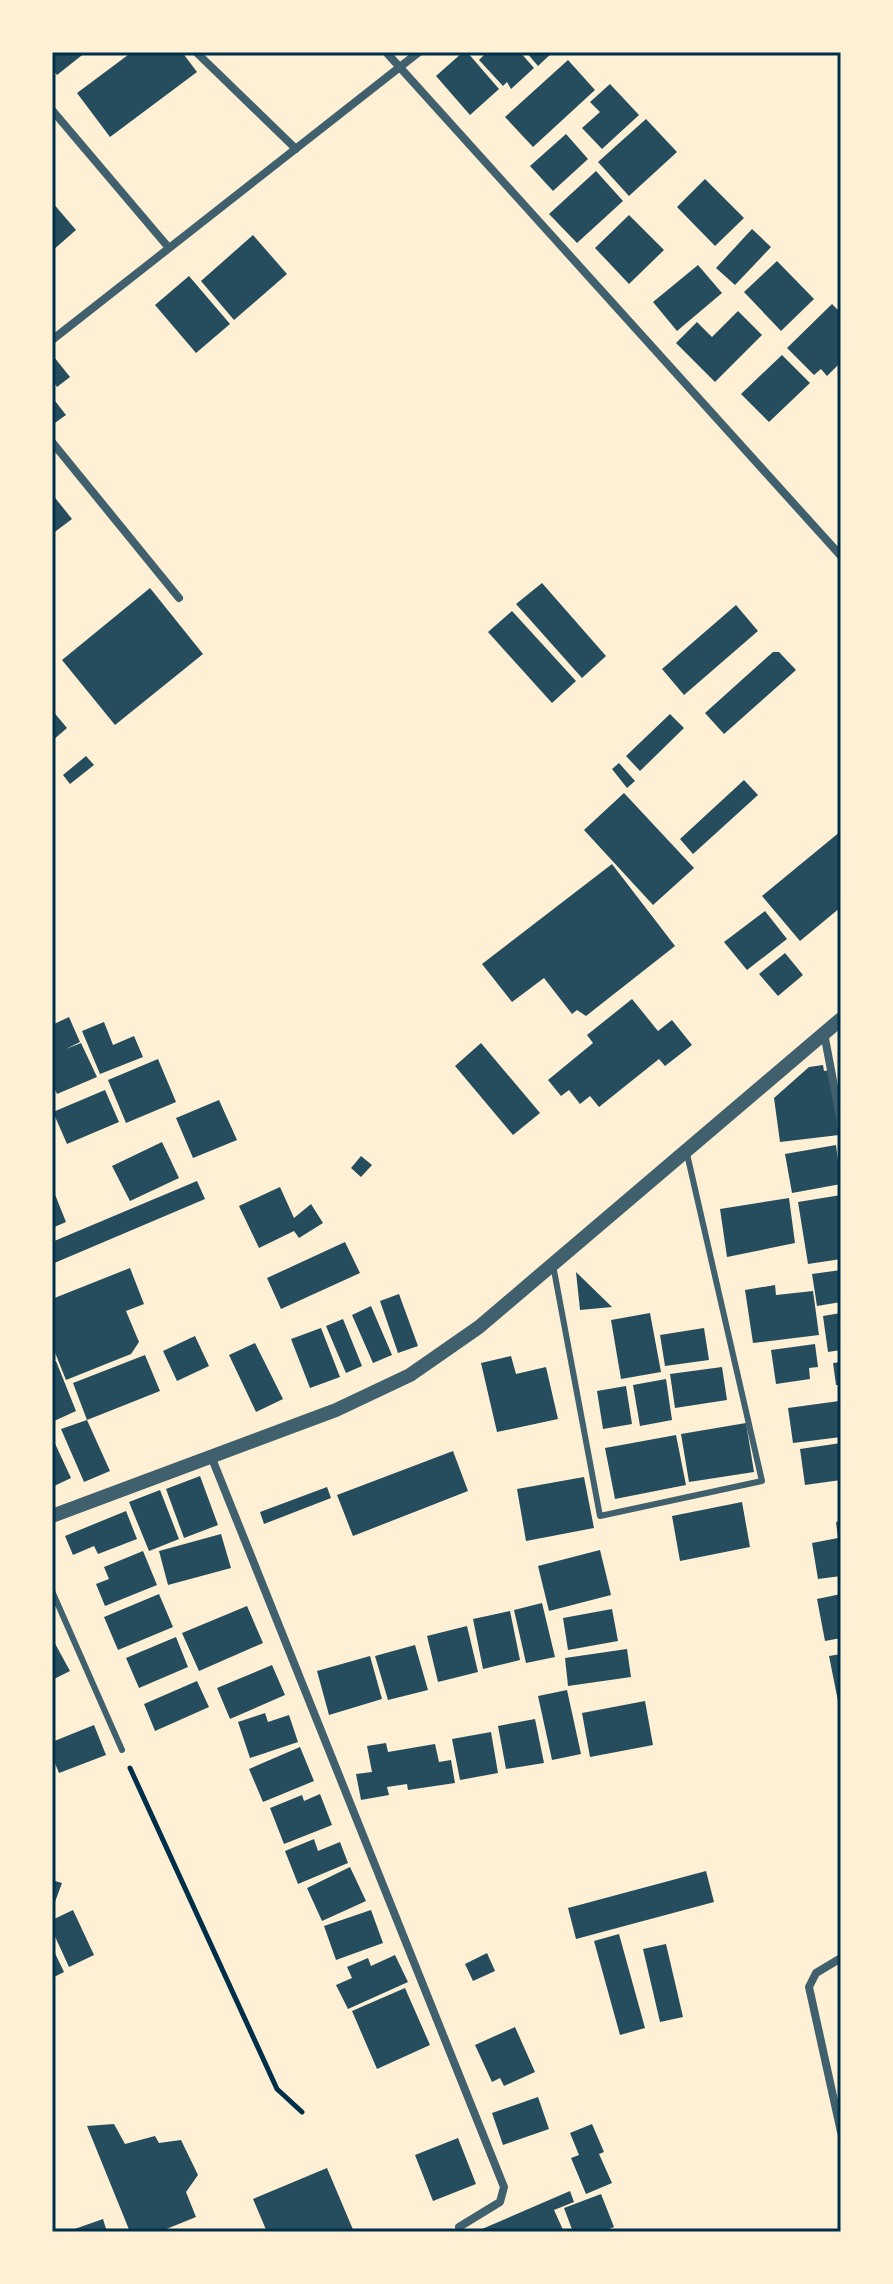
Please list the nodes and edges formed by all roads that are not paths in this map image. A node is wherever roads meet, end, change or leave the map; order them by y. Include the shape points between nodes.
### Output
1 (196, 52) edge
2 (386, 52) edge
3 (419, 52) edge
4 (402, 67) junction
5 (52, 110) edge
6 (296, 149) junction
7 (169, 248) junction
8 (52, 340) edge
9 (52, 442) edge
10 (841, 556) edge
11 (179, 598) dead end
12 (841, 1019) edge
13 (824, 1033) junction
14 (841, 1123) edge
15 (686, 1150) junction
16 (553, 1265) junction
17 (211, 1456) junction
18 (52, 1516) edge
19 (52, 1591) edge
20 (122, 1750) road end
21 (841, 1958) edge
22 (841, 2132) edge
23 (461, 2232) edge

1 - 6 street
2 - 4 street
3 - 4 street
4 - 6 street
4 - 10 street
5 - 7 street
6 - 7 street
7 - 8 street
9 - 11 street
12 - 13 street
13 - 14 street
13 - 15 street
15 - 16 street
15 - 16 lane via 762,1481 600,1516
16 - 17 street via 479,1327 410,1375 336,1410
17 - 18 street
17 - 23 street via 504,2187 500,2202 459,2227
19 - 20 lane
21 - 22 street via 816,1973 809,1987

